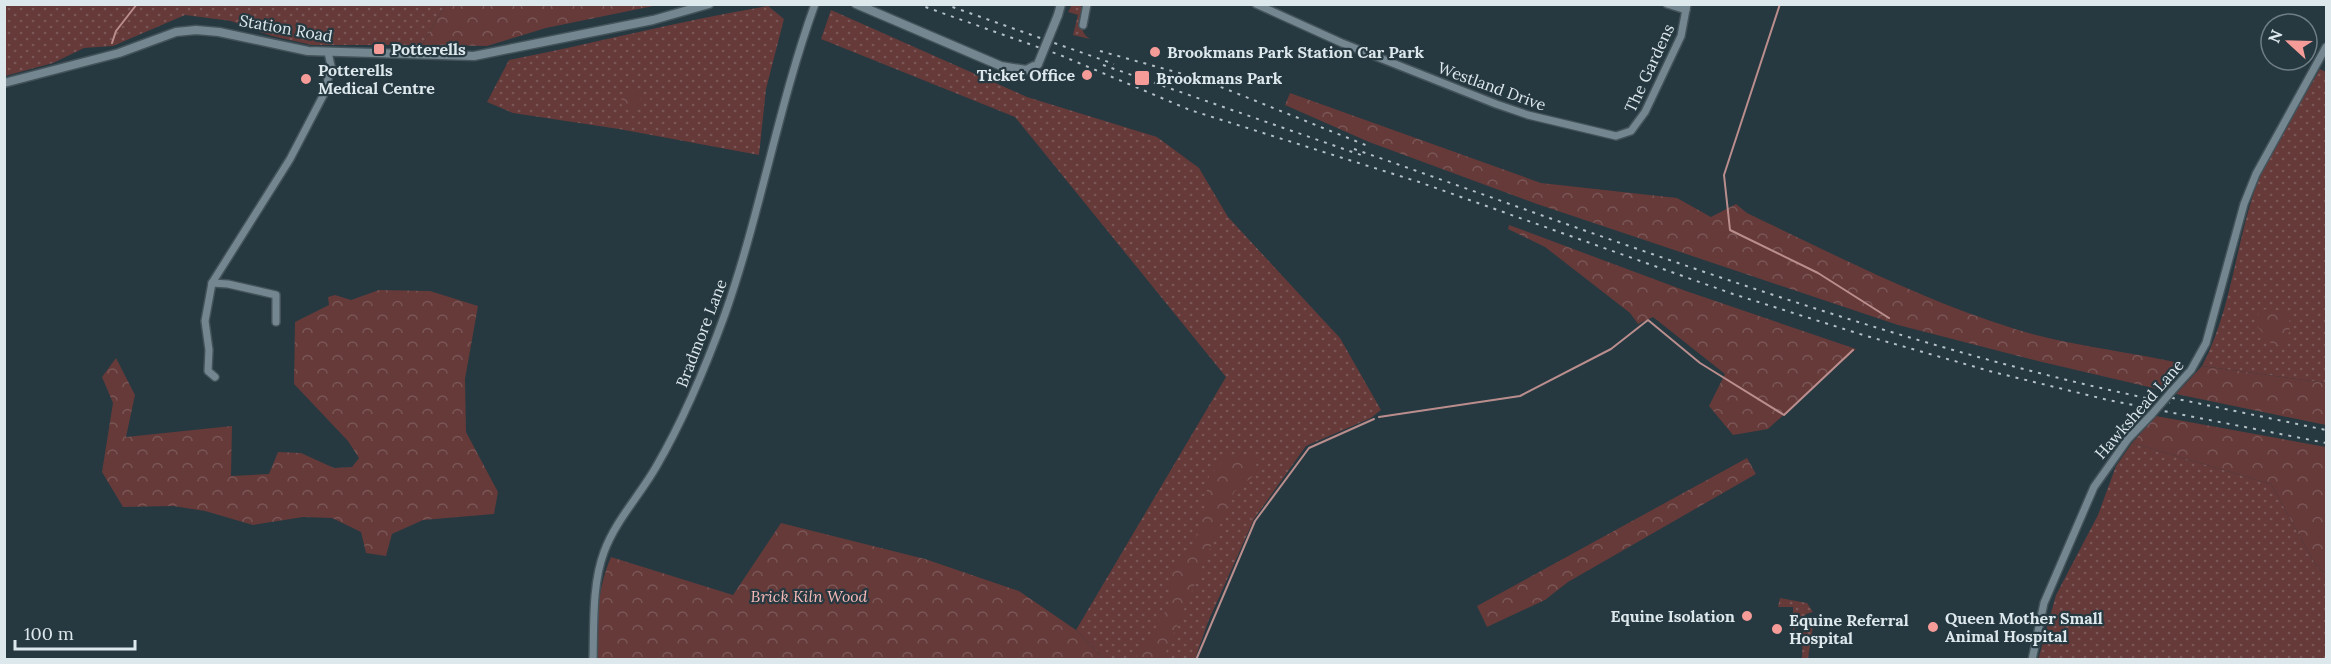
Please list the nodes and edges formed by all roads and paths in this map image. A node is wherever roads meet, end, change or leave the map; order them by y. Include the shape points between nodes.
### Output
1 (709, 4) edge
2 (815, 4) edge
3 (856, 4) edge
4 (1062, 4) edge
5 (1087, 4) edge
6 (1256, 4) edge
7 (1667, 4) edge
8 (1686, 7) edge
9 (1083, 25) dead end
10 (2326, 47) edge
11 (328, 52) junction
12 (4, 83) edge
13 (1624, 135) joint
14 (212, 283) junction
15 (276, 322) dead end
16 (215, 377) dead end
17 (593, 660) edge
18 (2032, 660) edge

1 - 11 street, Station Road via 564,40 474,56
2 - 17 street, Bradmore Lane via 786,90 763,191 725,315 669,444 604,552 594,617
3 - 4 street, bridge via 1001,66 1026,70 1038,64
5 - 9 street
6 - 13 street, Westland Drive via 1341,43 1494,103 1528,115
7 - 8 street
8 - 13 street, The Gardens via 1681,36 1645,112
10 - 18 street, Hawkshead Lane, bridge via 2253,181 2206,343 2191,370 2128,439 2094,487 2044,603
11 - 12 street, Station Road via 196,30 176,32 119,53
11 - 14 street via 331,66 325,92 290,159
14 - 15 street via 276,295
14 - 16 street via 205,321 208,371

